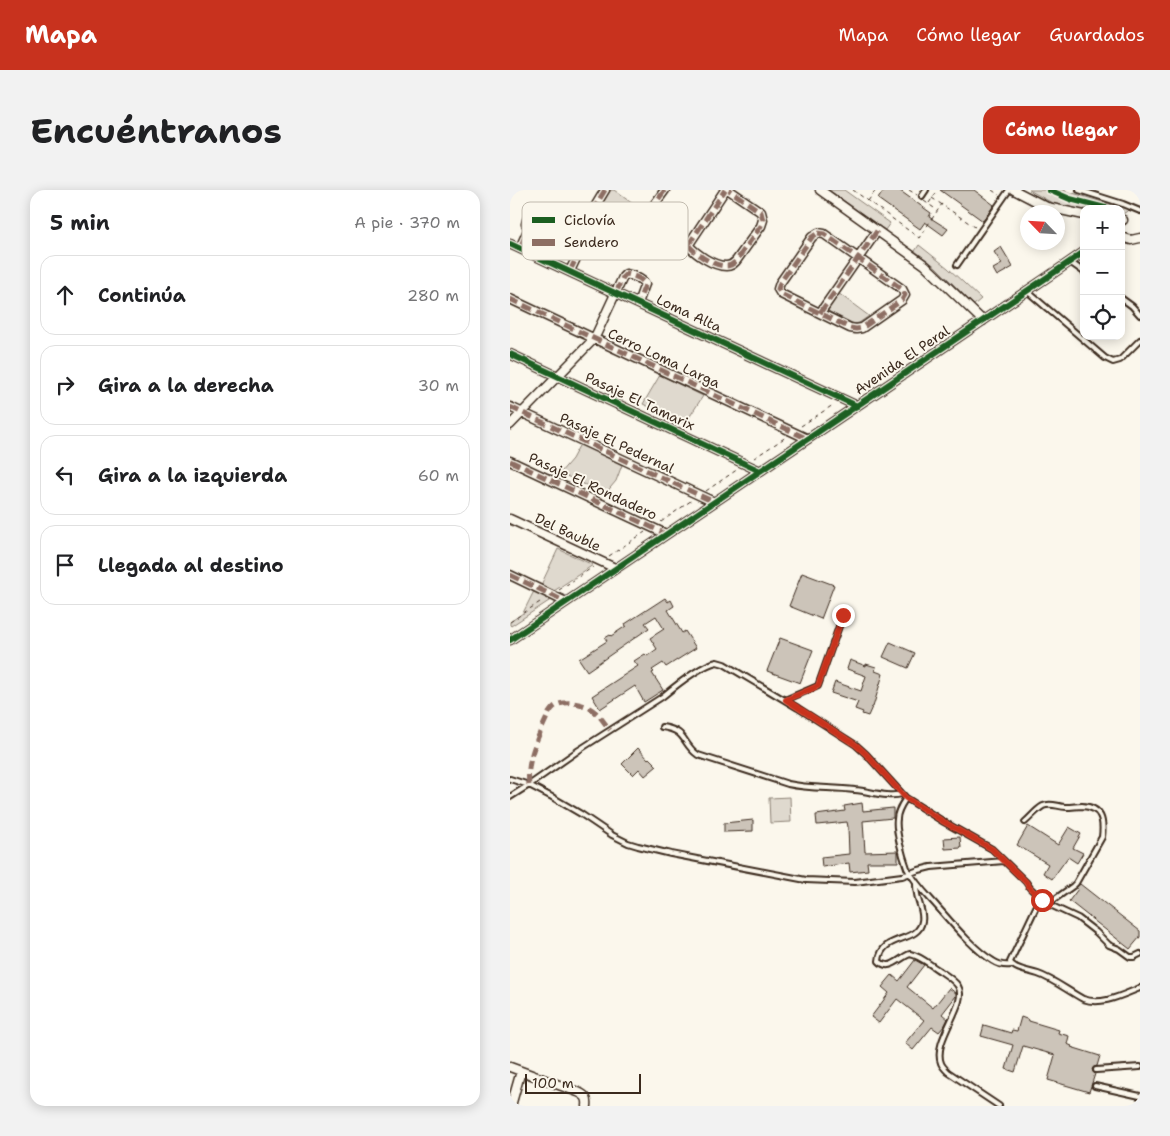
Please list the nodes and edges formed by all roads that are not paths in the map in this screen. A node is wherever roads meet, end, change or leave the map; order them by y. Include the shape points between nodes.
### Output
1 (605, 190) edge
2 (665, 190) edge
3 (727, 190) edge
4 (820, 190) edge
5 (926, 190) edge
6 (1009, 190) edge
7 (1014, 190) edge
8 (1079, 190) edge
9 (922, 196) dead end
10 (597, 202) edge
11 (656, 202) edge
12 (1140, 211) edge
13 (1080, 214) edge
14 (877, 231) junction
15 (1125, 238) edge
16 (1140, 238) edge
17 (510, 244) edge
18 (522, 244) edge
19 (688, 245) joint
20 (520, 248) joint
21 (1080, 255) edge
22 (858, 258) junction
23 (546, 260) edge
24 (575, 260) edge
25 (1070, 262) junction
26 (957, 264) dead end
27 (1080, 269) edge
28 (570, 271) junction
29 (1027, 291) junction
30 (616, 293) junction
31 (510, 299) edge
32 (1125, 301) edge
33 (638, 303) junction
34 (820, 313) junction
35 (1140, 315) edge
36 (983, 321) junction
37 (593, 338) junction
38 (1140, 340) edge
39 (510, 354) edge
40 (558, 376) junction
41 (510, 406) edge
42 (857, 406) junction
43 (522, 412) junction
44 (510, 425) edge
45 (808, 439) junction
46 (510, 461) edge
47 (760, 471) junction
48 (714, 502) junction
49 (510, 519) edge
50 (666, 534) junction
51 (615, 568) junction
52 (510, 575) edge
53 (566, 602) junction
54 (843, 615) dead end
55 (510, 630) edge
56 (518, 634) junction
57 (510, 640) edge
58 (786, 700) junction
59 (662, 727) dead end
60 (510, 779) edge
61 (529, 785) junction
62 (904, 796) junction
63 (510, 797) edge
64 (1025, 822) dead end
65 (1004, 860) junction
66 (910, 874) junction
67 (916, 882) junction
68 (1042, 900) junction
69 (1048, 904) junction
70 (1140, 954) edge
71 (1011, 965) junction
72 (1140, 988) edge
73 (510, 1067) edge
74 (1140, 1067) edge
75 (1096, 1070) dead end
76 (521, 1071) junction
77 (1095, 1086) dead end
78 (1140, 1096) edge
79 (511, 1106) edge
80 (588, 1106) edge
81 (999, 1106) edge

1 - 10 street
2 - 11 street
3 - 19 street
3 - 19 street via 761,212 761,226 732,265 706,260
4 - 14 street
5 - 9 lane
6 - 26 lane
7 - 13 street via 1046,207
8 - 12 lane
14 - 22 street
14 - 36 street via 926,265
15 - 16 street
17 - 20 street, Loma Alta
18 - 20 street
21 - 25 street, Avenida El Peral
22 - 34 street
22 - 34 street via 902,289 902,300 856,329
22 - 34 street via 818,233 780,283 778,289 781,294
23 - 28 street, Loma Alta
24 - 28 street
25 - 27 lane
25 - 29 street, Avenida El Peral
28 - 30 street, Loma Alta
29 - 36 street, Avenida El Peral
29 - 38 lane via 1104,358 1113,362 1120,360
30 - 33 street, Loma Alta
30 - 33 street via 623,277 630,274 646,285
30 - 37 street
31 - 37 street, Cerro Loma Larga
32 - 35 lane
33 - 42 street, Loma Alta
36 - 42 street, Avenida El Peral
37 - 40 street
37 - 45 street, Cerro Loma Larga
39 - 40 street, Pasaje El Tamarix
40 - 43 street
40 - 47 street, Pasaje El Tamarix
41 - 43 street, Pasaje El Pedernal
42 - 45 street, Avenida El Peral
43 - 44 street
43 - 48 street, Pasaje El Pedernal
45 - 47 street, Avenida El Peral
46 - 50 street, Pasaje El Rondadero
47 - 48 street, Avenida El Peral
48 - 50 street, Avenida El Peral
49 - 51 street, Del Bauble
50 - 51 street, Avenida El Peral
51 - 53 street, Avenida El Peral
52 - 53 street
53 - 56 street, Avenida El Peral
54 - 58 lane via 818,686
55 - 56 street
56 - 57 street, Avenida El Peral
58 - 61 lane via 724,664 714,662
58 - 62 lane via 856,745
59 - 62 lane via 677,731 698,755 788,784
60 - 61 lane
61 - 63 lane
61 - 66 lane via 628,843 671,854 806,880 855,882
62 - 65 lane via 988,846
62 - 66 lane via 896,823
64 - 69 lane via 1047,805 1085,806 1102,816 1102,837 1076,883
65 - 66 lane via 932,867
65 - 68 lane
66 - 67 lane
67 - 71 lane via 970,942 991,960
67 - 81 lane via 923,920 921,925 914,933 883,948 879,961 887,966 910,954 918,956 958,985 959,1000 940,1044 941,1065
68 - 69 lane
68 - 71 lane via 1010,959
69 - 70 lane via 1078,918 1109,945 1130,957
71 - 72 lane via 1042,975 1090,1001 1107,1000
73 - 76 street
74 - 75 lane
76 - 79 street
76 - 80 street via 584,1095
77 - 78 lane

